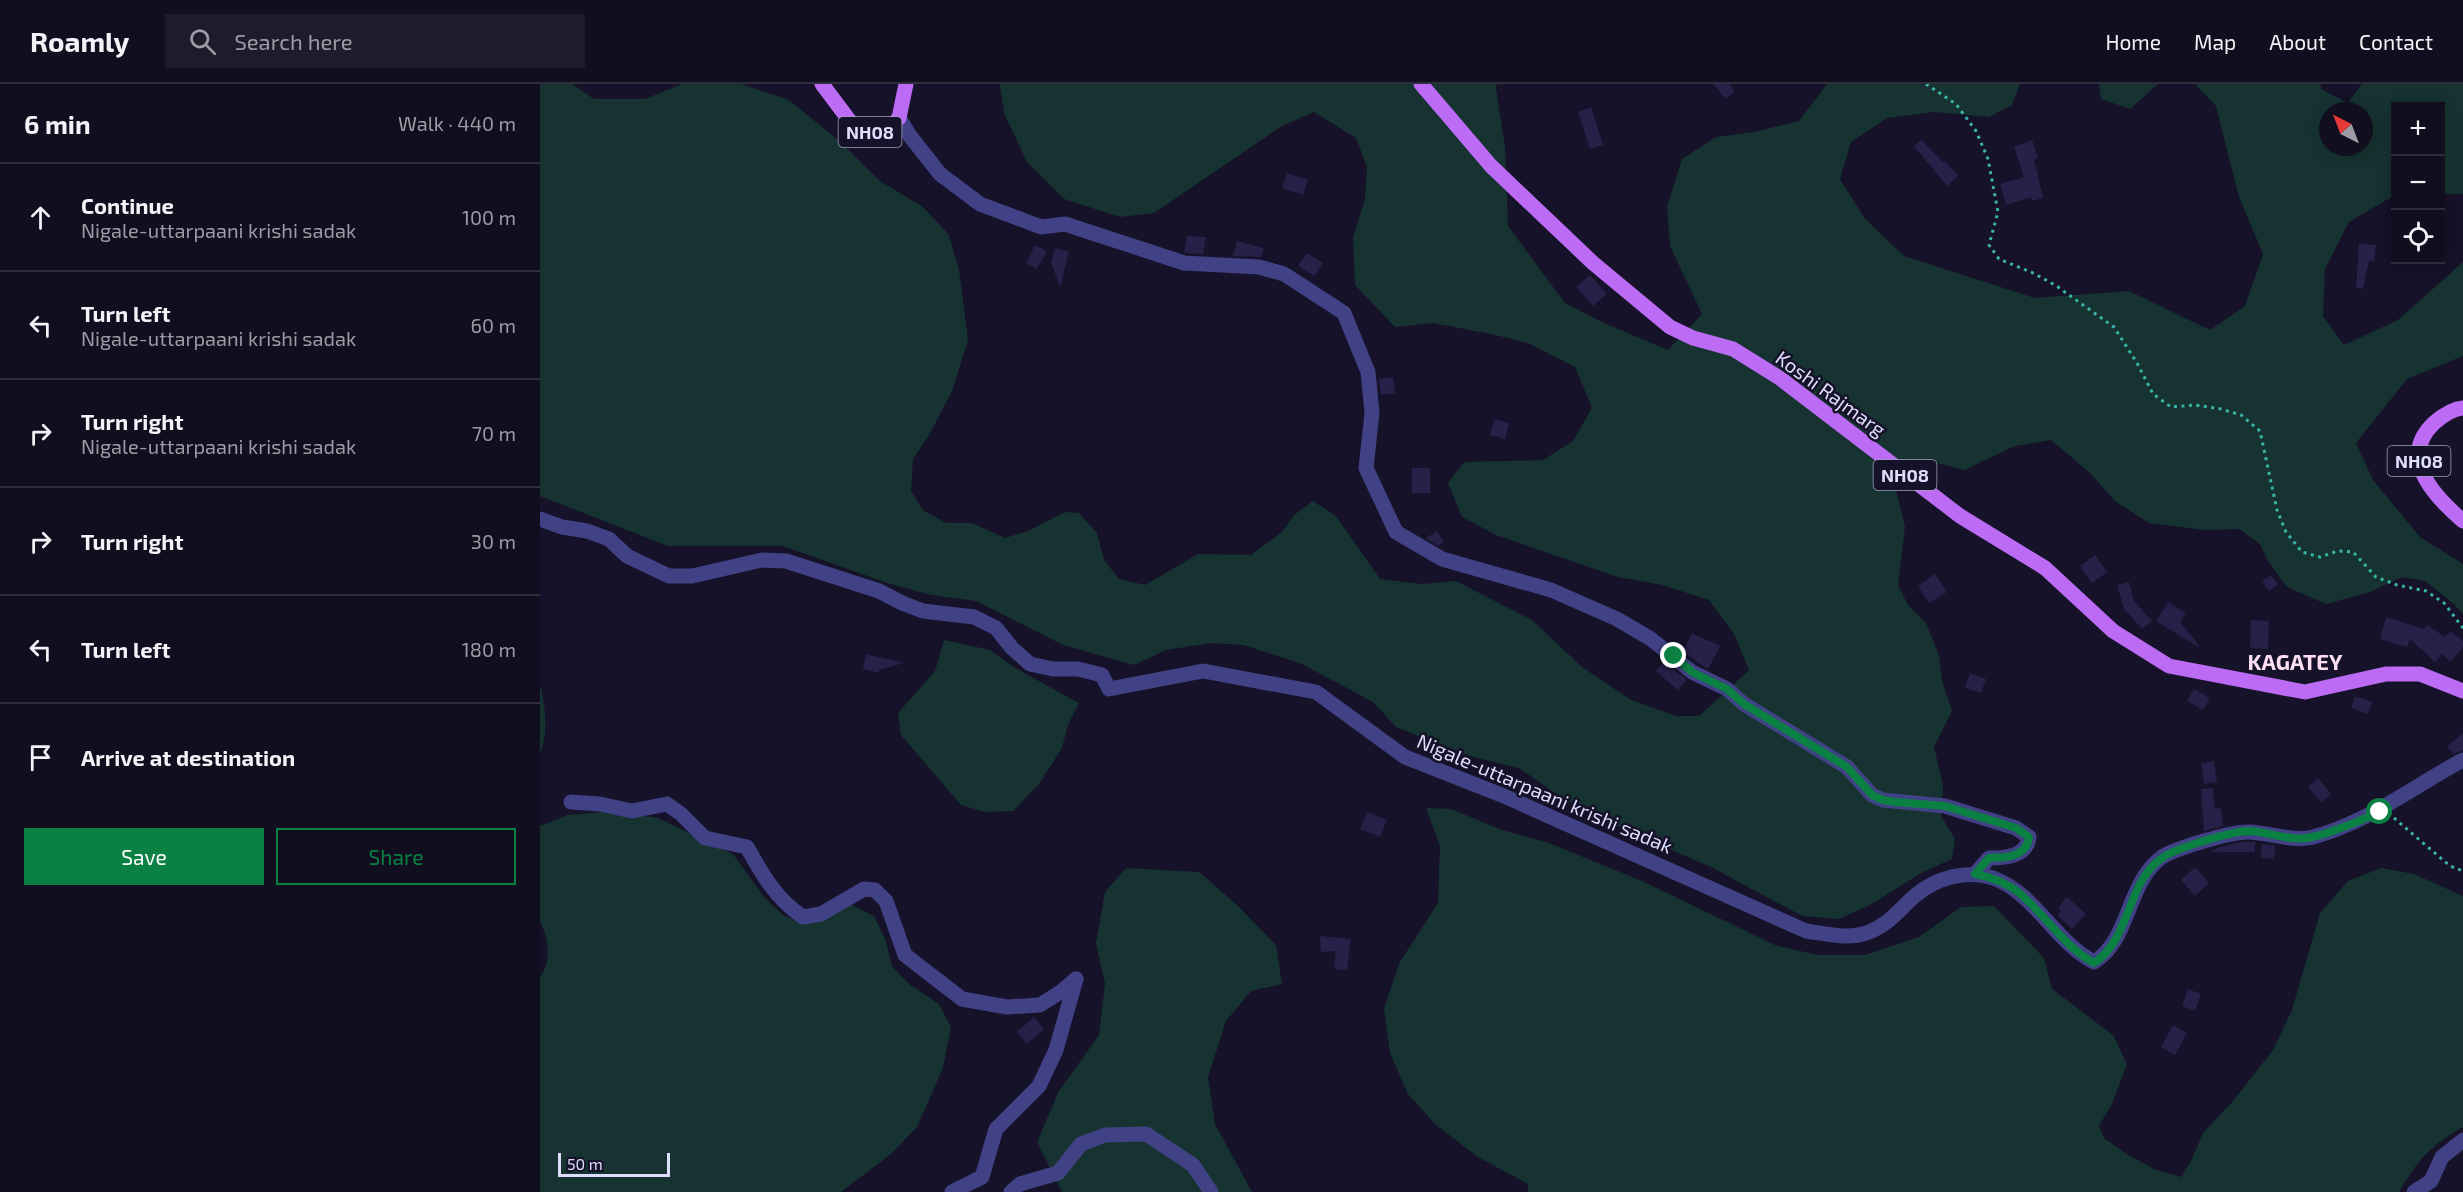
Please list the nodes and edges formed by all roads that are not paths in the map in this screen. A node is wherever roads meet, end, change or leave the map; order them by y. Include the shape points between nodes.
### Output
1 (822, 84) edge
2 (906, 84) edge
3 (1421, 84) edge
4 (899, 118) junction
5 (2463, 408) edge
6 (540, 519) edge
7 (2463, 521) edge
8 (2463, 691) edge
9 (2463, 760) edge
10 (571, 802) dead end
11 (1975, 874) junction
12 (2463, 1140) edge
13 (952, 1192) edge
14 (1011, 1192) edge
15 (1211, 1192) edge
16 (2414, 1192) edge

1 - 4 main road, NH08 via 855,128 874,133 886,131
2 - 4 main road, NH08
3 - 8 main road, Koshi Rajmarg / NH08 via 1491,166 1593,263 1670,327 1733,349 1781,380 1960,516 2045,568 2113,631 2169,666 2305,692 2386,674 2420,674
4 - 11 street via 940,174 980,204 1041,226 1065,224 1184,263 1259,267 1284,274 1344,313 1368,372 1372,412 1366,468 1396,532 1442,559 1551,590 1617,620 1651,639 1692,672 1727,689 1744,704 1847,767 1872,795 1883,800 1945,806 2016,828 2029,837 2029,843 2016,855 1989,858
5 - 7 main road, NH08 via 2428,428 2418,453 2422,475 2446,507
6 - 11 street, Nigale-uttarpaani krishi sadak via 609,540 627,556 669,576 692,576 762,560 786,561 879,591 924,611 974,617 996,628 1030,664 1102,675 1109,689 1203,671 1316,692 1405,757 1504,796 1806,931 1845,936 1869,932 1938,882
9 - 11 street, Nigale-uttarpaani krishi sadak via 2353,823 2311,838 2248,831 2191,845 2162,857 2144,875 2107,954 2094,963 2079,955 2018,892 1994,878
10 - 13 street via 632,811 667,804 705,838 747,847 766,881 802,917 821,914 864,889 875,890 886,901 905,955 962,999 1007,1007 1040,1005 1076,979 1056,1050 1039,1086 996,1129 982,1177
12 - 16 street via 2442,1157 2431,1181
14 - 15 street via 1020,1184 1058,1173 1081,1144 1105,1135 1146,1134 1193,1165

